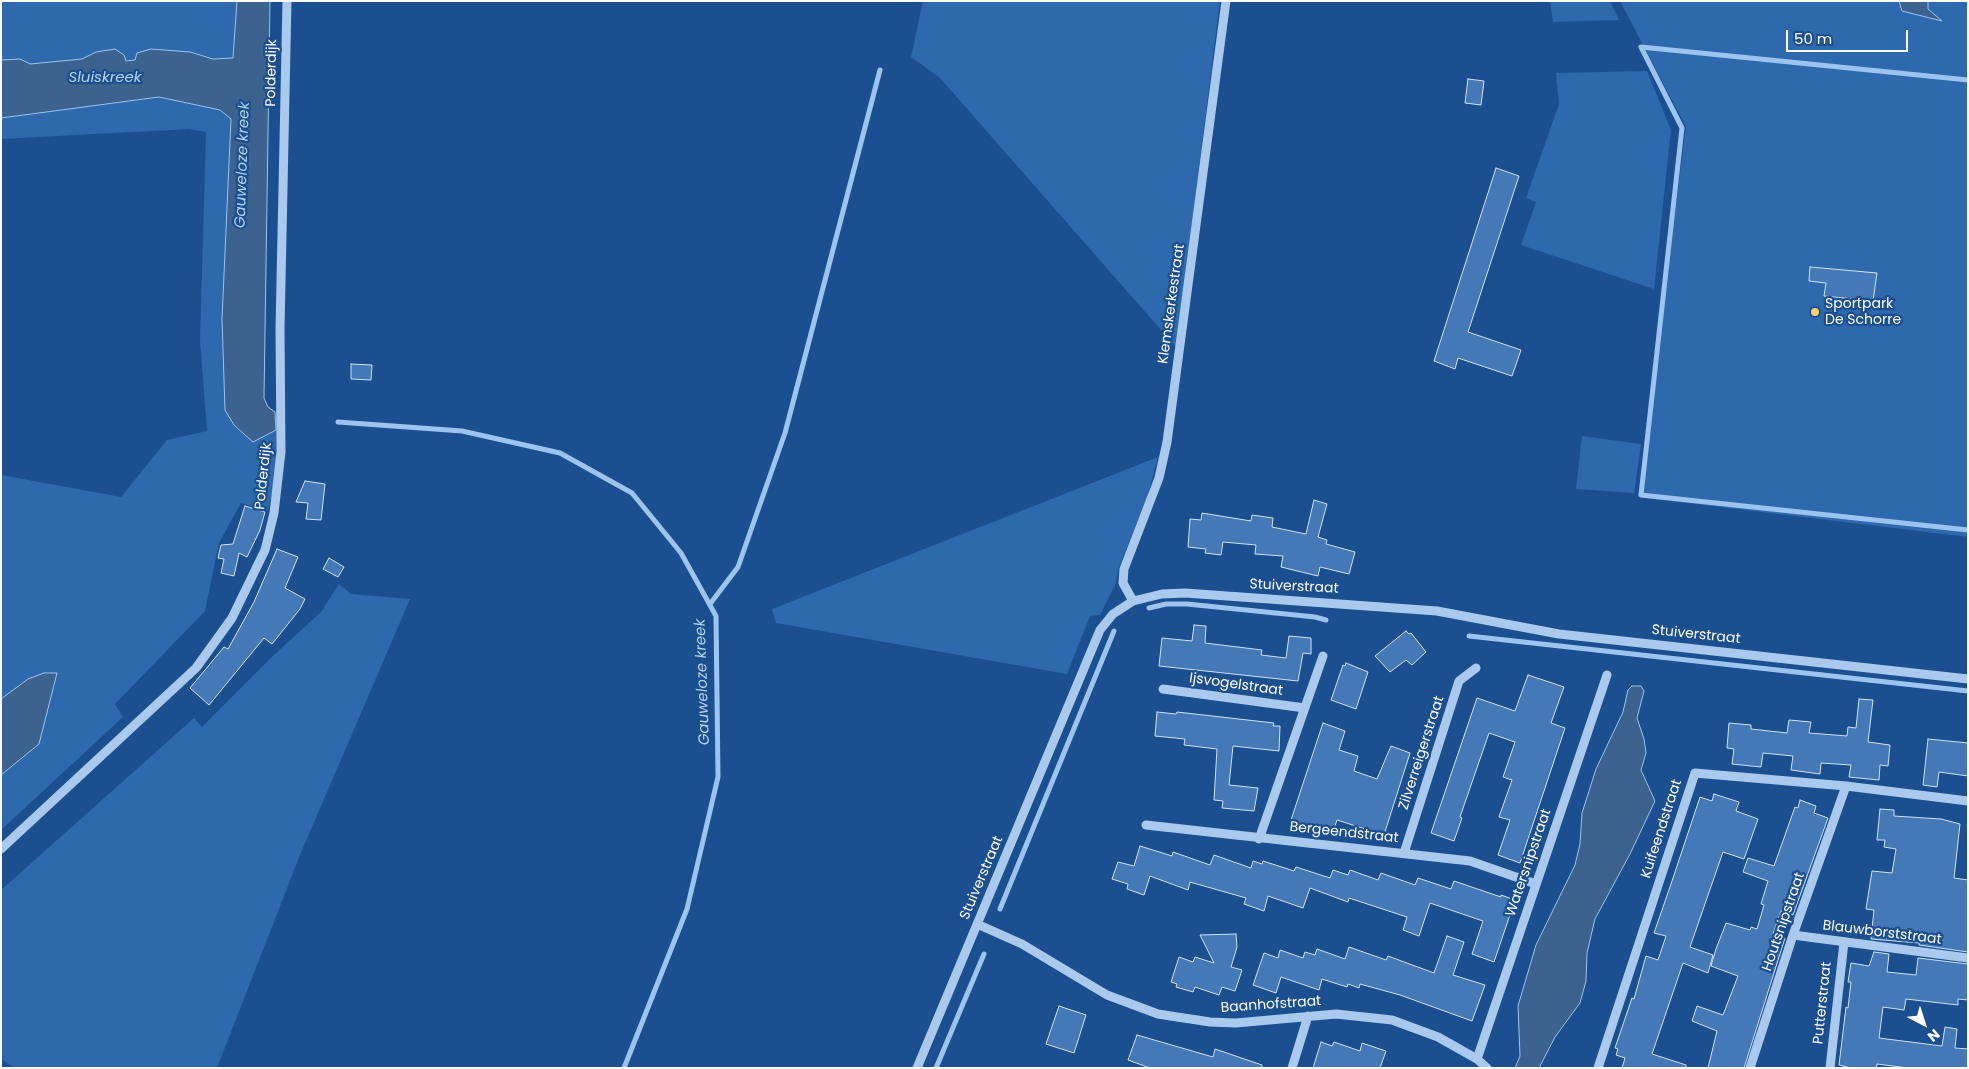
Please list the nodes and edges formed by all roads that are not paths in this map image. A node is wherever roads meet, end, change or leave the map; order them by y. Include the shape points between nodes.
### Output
1 (288, 1) edge
2 (1226, 1) edge
3 (1133, 601) junction
4 (1323, 656) dead end
5 (1476, 668) dead end
6 (1607, 675) dead end
7 (1968, 679) edge
8 (1163, 689) dead end
9 (1305, 708) junction
10 (1846, 786) junction
11 (1968, 801) edge
12 (1146, 825) dead end
13 (1259, 839) junction
14 (1, 849) edge
15 (1404, 853) junction
16 (1536, 884) junction
17 (977, 924) junction
18 (1793, 936) junction
19 (1844, 942) junction
20 (1968, 958) edge
21 (1308, 1016) junction
22 (1477, 1059) junction
23 (917, 1068) edge
24 (1292, 1068) edge
25 (1487, 1068) edge
26 (1598, 1068) edge
27 (1750, 1068) edge
28 (1830, 1068) edge

1 - 14 street, Polderdijk via 280,328 281,452 274,513 265,550 232,618 196,668
2 - 3 street, Klemskerkestraat via 1167,442 1159,478 1124,569 1123,583
3 - 7 street, Stuiverstraat via 1162,594 1185,593 1437,611 1559,634
3 - 17 street, Stuiverstraat via 1113,614 1100,630
4 - 9 street
5 - 15 street, Zilverreigerstraat via 1459,681
6 - 16 street, Watersnipstraat
8 - 9 street, Ijsvogelstraat
9 - 13 street
10 - 11 street, Kuifeendstraat
10 - 18 street, Houtsnipstraat
10 - 26 street, Kuifeendstraat via 1695,773
12 - 13 street, Bergeendstraat
13 - 15 street, Bergeendstraat
15 - 16 street, Bergeendstraat via 1470,861
16 - 22 street, Watersnipstraat
17 - 21 street, Baanhofstraat via 1022,944 1107,995 1158,1014 1236,1023
17 - 23 street, Stuiverstraat
18 - 19 street, Blauwborststraat
18 - 27 street, Houtsnipstraat
19 - 20 street, Blauwborststraat
19 - 28 street, Putterstraat
21 - 22 street, Baanhofstraat via 1336,1014 1392,1020 1438,1037
21 - 24 street
22 - 25 street, Baanhofstraat

